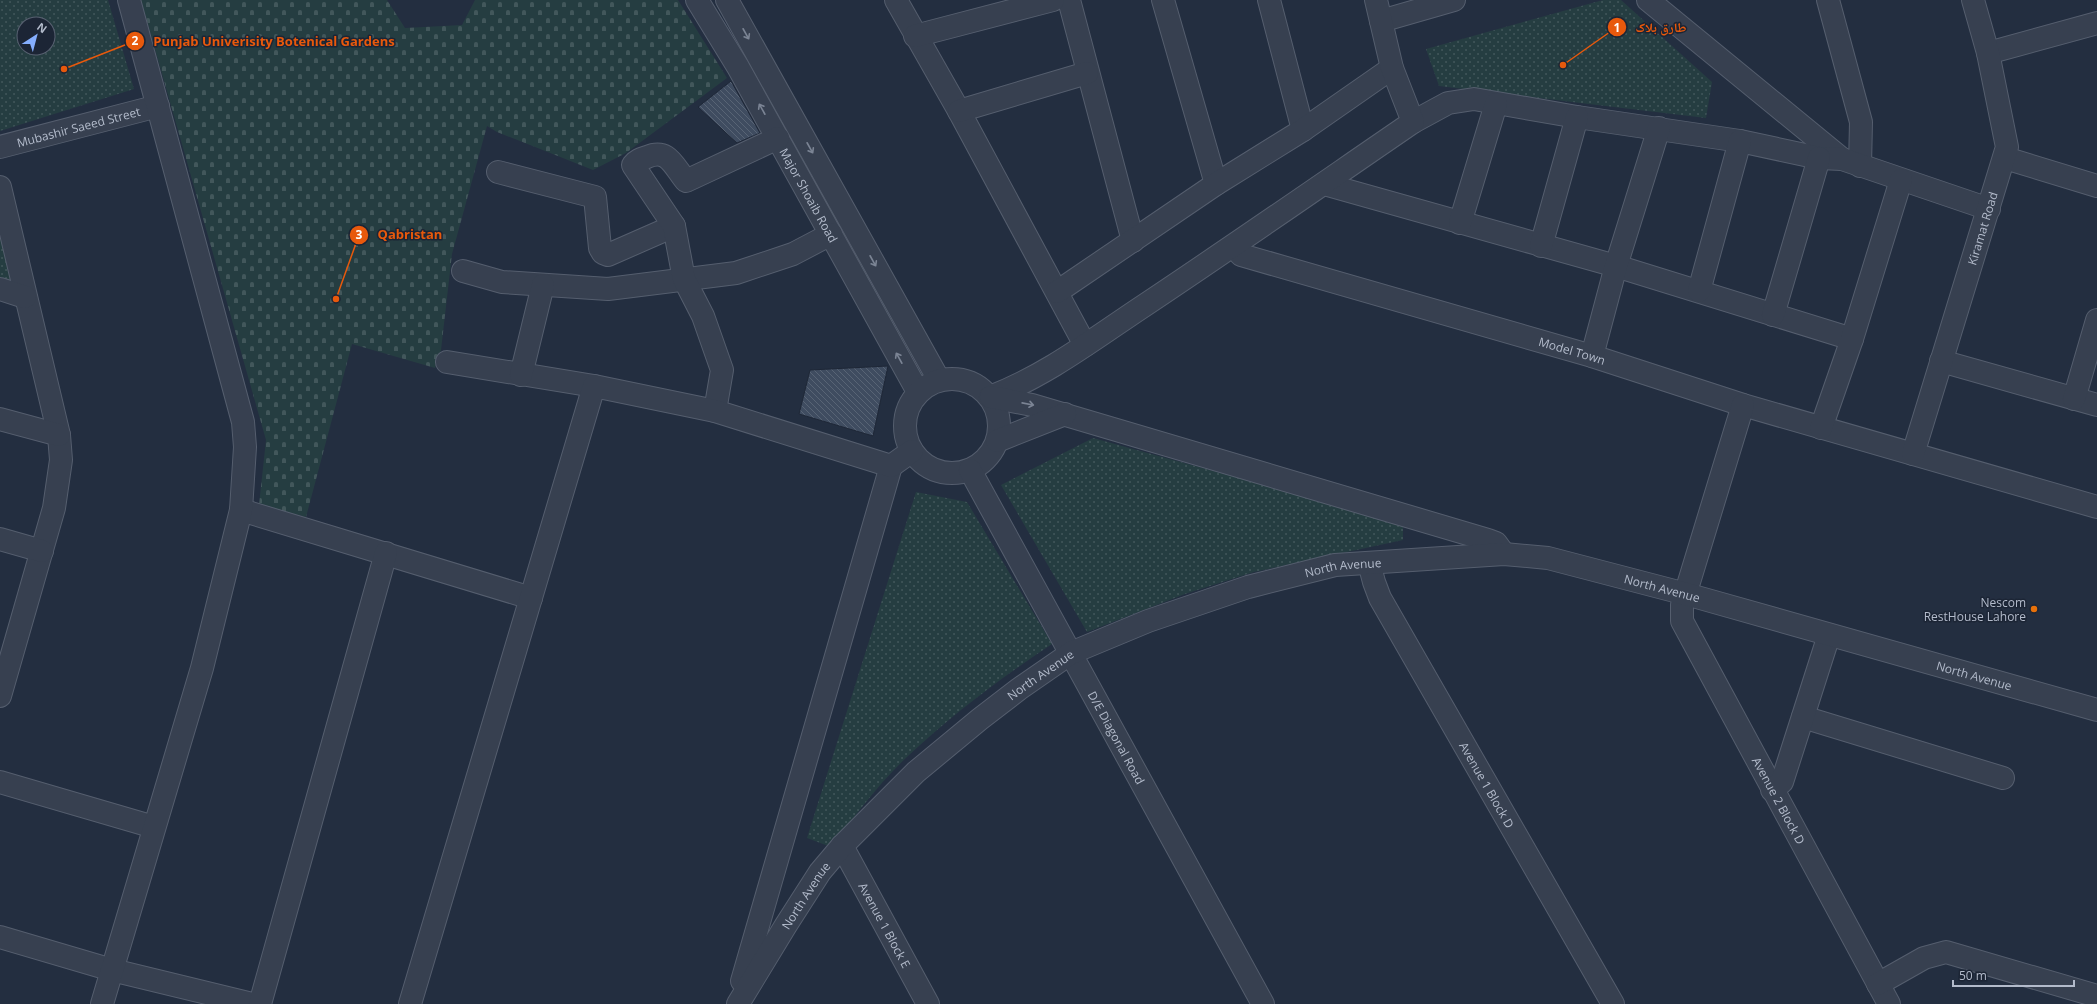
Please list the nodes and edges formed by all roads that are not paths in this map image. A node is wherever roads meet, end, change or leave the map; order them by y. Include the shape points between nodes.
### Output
1 (129, 0) edge
2 (696, 0) edge
3 (727, 0) edge
4 (896, 0) edge
5 (1053, 0) edge
6 (1069, 0) edge
7 (1163, 0) edge
8 (1269, 0) edge
9 (1454, 0) edge
10 (1648, 0) edge
11 (1828, 0) edge
12 (1974, 0) edge
13 (1378, 10) edge
14 (2097, 23) edge
15 (915, 36) junction
16 (1988, 53) junction
17 (1392, 68) junction
18 (1087, 73) junction
19 (1496, 104) junction
20 (158, 106) junction
21 (959, 111) junction
22 (1577, 117) junction
23 (1413, 122) junction
24 (1659, 128) junction
25 (1303, 130) junction
26 (778, 138) junction
27 (1740, 141) junction
28 (0, 147) edge
29 (1820, 158) junction
30 (2005, 158) junction
31 (1851, 162) junction
32 (498, 172) dead end
33 (1901, 180) junction
34 (1216, 184) junction
35 (1324, 184) junction
36 (2097, 186) edge
37 (0, 187) edge
38 (1989, 208) junction
39 (1460, 223) junction
40 (674, 226) junction
41 (831, 234) junction
42 (1133, 241) junction
43 (1234, 246) junction
44 (1541, 246) junction
45 (1616, 266) junction
46 (463, 271) dead end
47 (684, 280) junction
48 (543, 285) junction
49 (0, 290) edge
50 (1699, 291) junction
51 (1057, 292) junction
52 (25, 297) junction
53 (1774, 315) junction
54 (2097, 320) edge
55 (1852, 340) junction
56 (1085, 345) junction
57 (1592, 356) junction
58 (447, 362) dead end
59 (1941, 362) junction
60 (521, 375) junction
61 (940, 380) junction
62 (594, 386) junction
63 (918, 392) junction
64 (990, 397) junction
65 (2074, 399) junction
66 (1744, 406) junction
67 (2097, 406) edge
68 (715, 411) junction
69 (1065, 414) junction
70 (0, 419) edge
71 (1821, 428) junction
72 (59, 435) junction
73 (997, 441) junction
74 (912, 451) junction
75 (1913, 454) junction
76 (891, 466) junction
77 (970, 470) junction
78 (2097, 507) edge
79 (241, 510) junction
80 (0, 539) edge
81 (42, 551) junction
82 (386, 553) junction
83 (1504, 554) junction
84 (1369, 563) junction
85 (1686, 594) junction
86 (531, 598) junction
87 (1829, 635) junction
88 (1071, 653) junction
89 (4, 666) edge
90 (0, 696) edge
91 (2097, 710) edge
92 (1803, 717) junction
93 (2003, 778) dead end
94 (0, 782) edge
95 (1772, 790) junction
96 (154, 827) junction
97 (842, 846) junction
98 (0, 937) edge
99 (112, 970) junction
100 (1878, 984) junction
101 (2097, 996) edge
102 (102, 1004) edge
103 (252, 1004) edge
104 (260, 1004) edge
105 (410, 1004) edge
106 (737, 1004) edge
107 (928, 1004) edge
108 (1263, 1004) edge
109 (1612, 1004) edge
110 (1889, 1004) edge

1 - 20 street
26 -> 2 street, Major Shoaib Road
3 -> 61 street, Major Shoaib Road
4 - 15 street
5 - 15 street
6 - 18 street
7 - 34 street
8 - 25 street
9 - 13 street
10 - 31 street
11 - 31 street via 1861,122
12 - 16 street, Kiramat Road
13 - 17 street
14 - 16 street
15 - 21 street
16 - 30 street, Kiramat Road via 2006,137
17 - 23 street
17 - 25 street
18 - 21 street
18 - 42 street
19 - 22 street
19 - 23 street via 1474,99 1460,100 1433,110
19 - 39 street
20 - 28 street, Mubashir Saeed Street
20 - 79 street via 243,422 245,447
21 - 51 street
22 - 24 street
22 - 44 street
23 - 35 street
24 - 27 street
24 - 45 street
25 - 34 street
26 - 40 street via 686,181 661,153 636,161 633,165 635,170
26 - 41 street, Major Shoaib Road
27 - 29 street
27 - 50 street
29 - 31 street
29 - 53 street
30 - 36 street
30 - 38 street, Kiramat Road
31 - 33 street
32 - 40 street via 595,198 600,248 608,255
33 - 38 street
33 - 55 street
34 - 42 street
35 - 39 street
35 - 43 street
37 - 52 street
38 - 59 street, Kiramat Road
39 - 44 street
40 - 47 street
41 - 47 street via 793,254 736,273
63 -> 41 street, Major Shoaib Road
42 - 51 street
43 - 56 street
43 - 57 street, Model Town via 1241,255
44 - 45 street
45 - 50 street
45 - 57 street
46 - 48 street via 502,282
47 - 48 street via 608,289
47 - 68 street via 703,316 722,370
48 - 60 street
49 - 52 street
50 - 53 street
51 - 56 street
52 - 72 street
53 - 55 street
54 - 65 street
55 - 71 street
56 - 64 street via 1019,386
57 - 66 street, Model Town
58 - 60 street
59 - 65 street
59 - 75 street, Kiramat Road
60 - 62 street
61 - 63 street via 928,384
61 - 64 street via 953,378 967,381 980,387
62 - 68 street
62 - 86 street
63 - 74 street via 910,402 904,427 906,440
64 -> 69 street via 1032,404
64 - 73 street via 997,410
65 - 67 street
66 - 71 street, Model Town
66 - 85 street, Avenue 2 Block D
68 - 76 street
69 - 73 street
69 - 83 street via 1488,540 1496,543
70 - 72 street
71 - 75 street, Model Town
72 - 81 street via 61,460 54,508
73 - 77 street via 991,453
74 - 76 street
74 - 77 street via 920,462 944,473
75 - 78 street, Model Town
76 - 106 street
77 - 88 street, D/E Diagonal Road
79 - 82 street
79 - 96 street via 202,668
80 - 81 street
81 - 89 street
82 - 86 street
82 - 104 street
83 - 84 street, North Avenue
83 - 85 street, North Avenue via 1548,558
84 - 88 street, North Avenue via 1335,565 1248,587 1148,621
84 - 109 street, Avenue 1 Block D via 1380,598
85 - 87 street, North Avenue
85 - 95 street, Avenue 2 Block D via 1681,613 1682,621
86 - 105 street
87 - 91 street, North Avenue
87 - 92 street
88 - 97 street, North Avenue via 991,710 916,772
88 - 108 street, D/E Diagonal Road
89 - 90 street
92 - 93 street
92 - 95 street via 1782,782
94 - 96 street
95 - 100 street, Avenue 2 Block D
96 - 99 street
97 - 106 street, North Avenue via 820,872
97 - 107 street, Avenue 1 Block E
98 - 99 street
99 - 102 street
99 - 103 street
100 - 101 street via 1924,958 1946,952
100 - 110 street, Avenue 2 Block D

